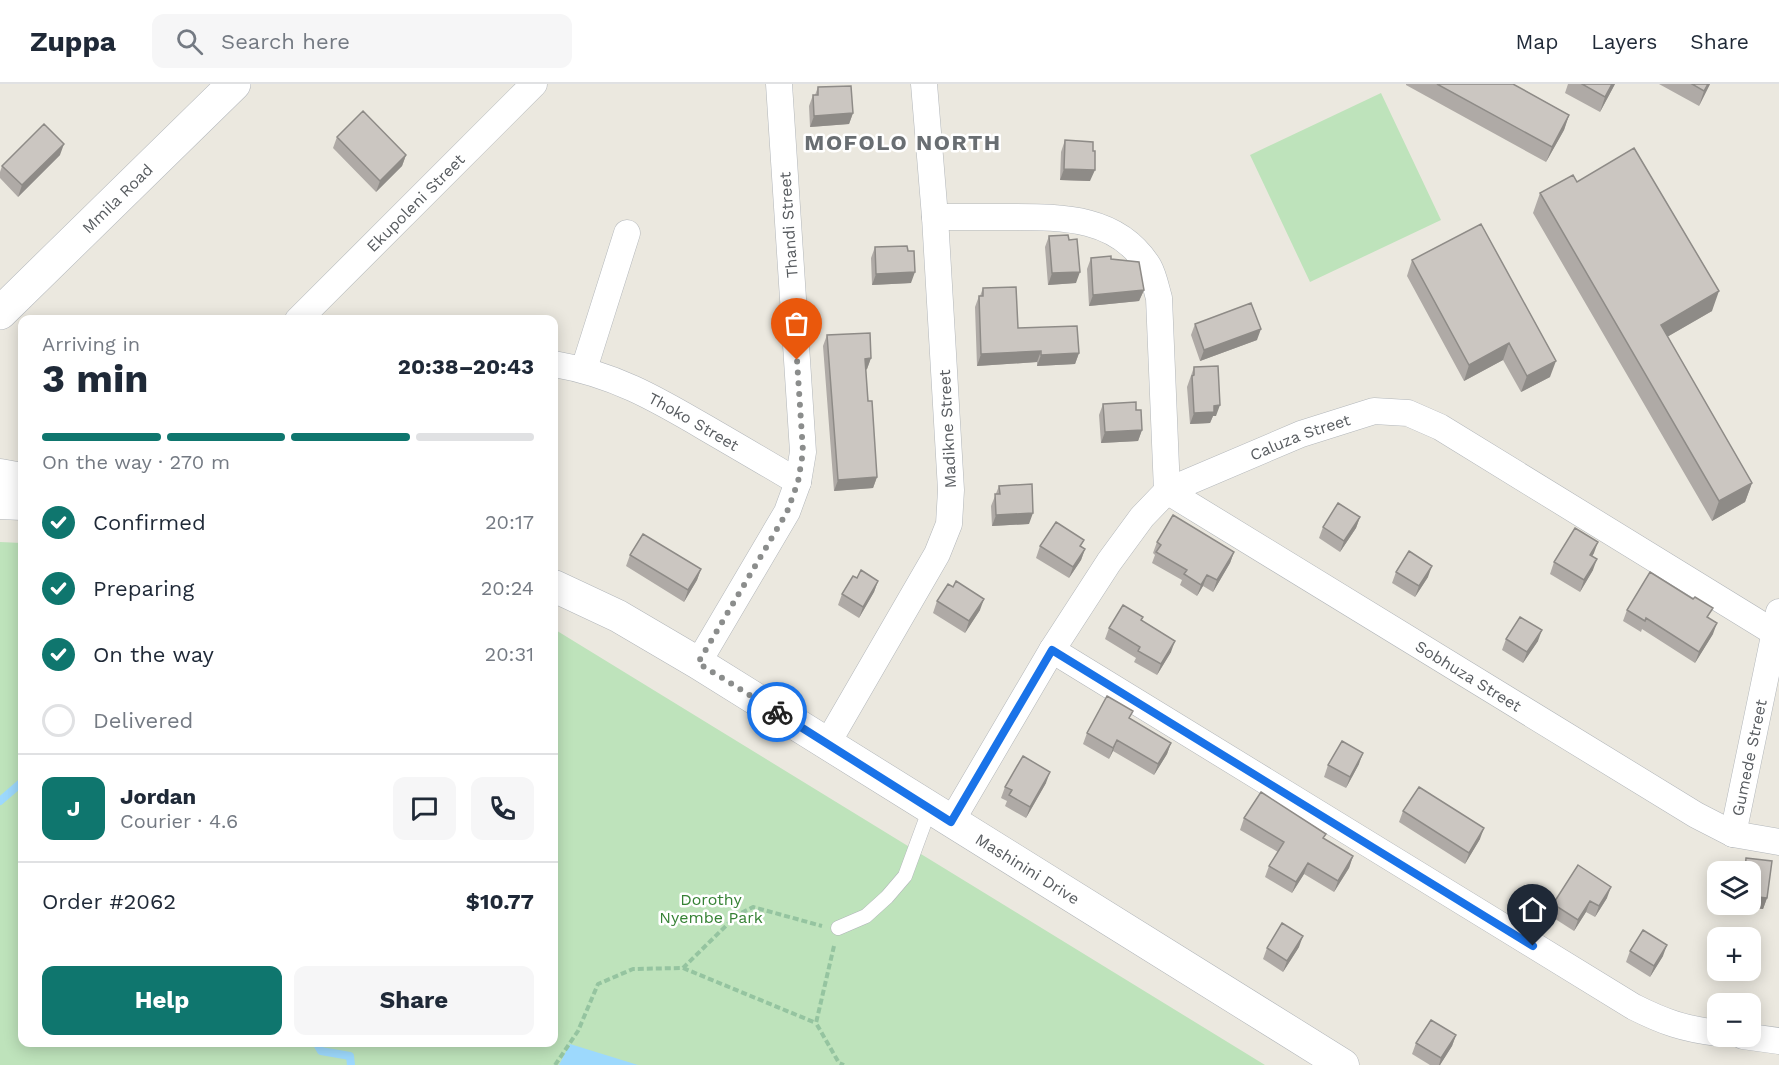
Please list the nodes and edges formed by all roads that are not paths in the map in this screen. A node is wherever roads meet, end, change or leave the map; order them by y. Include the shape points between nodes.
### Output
1 (211, 84) edge
2 (234, 84) edge
3 (534, 84) edge
4 (779, 84) edge
5 (924, 84) edge
6 (935, 217) junction
7 (627, 233) dead end
8 (0, 283) edge
9 (0, 313) edge
10 (311, 315) edge
11 (558, 365) edge
12 (584, 369) junction
13 (0, 475) edge
14 (18, 478) edge
15 (798, 482) junction
16 (1167, 491) junction
17 (0, 503) edge
18 (18, 504) edge
19 (558, 588) edge
20 (1777, 623) edge
21 (1052, 650) junction
22 (698, 663) junction
23 (827, 744) junction
24 (940, 815) junction
25 (1734, 834) junction
26 (1779, 842) edge
27 (838, 928) road end
28 (1707, 1032) edge
29 (1761, 1038) edge
30 (1779, 1041) edge
31 (1343, 1065) edge

1 - 8 main road, Mmila Road
2 - 9 main road, Mmila Road
3 - 10 street, Ekupoleni Street
4 - 15 street, Thandi Street via 803,452
5 - 6 street, Madikne Street
6 - 16 street via 1062,217 1093,224 1133,249 1149,268 1159,298
6 - 23 street, Madikne Street via 951,490 949,524 937,554
7 - 12 street
11 - 12 street, Thoko Street
12 - 15 street, Thoko Street via 652,397
13 - 14 street
15 - 22 street, Thandi Street via 787,512
16 - 20 street, Caluza Street via 1301,434 1374,411 1408,413 1440,427
16 - 21 street, Caluza Street via 1135,526
16 - 25 street, Sobhuza Street via 1686,809
17 - 18 street
19 - 22 street, Mashinini Drive via 618,616
20 - 25 street, Gumede Street
21 - 24 street, Caluza Street
21 - 28 street via 1634,1007 1664,1022
22 - 23 street, Mashinini Drive
23 - 24 street, Mashinini Drive
24 - 27 lane via 905,876 888,897 866,916
24 - 31 street, Mashinini Drive
25 - 26 street, Sobhuza Street
29 - 30 street

